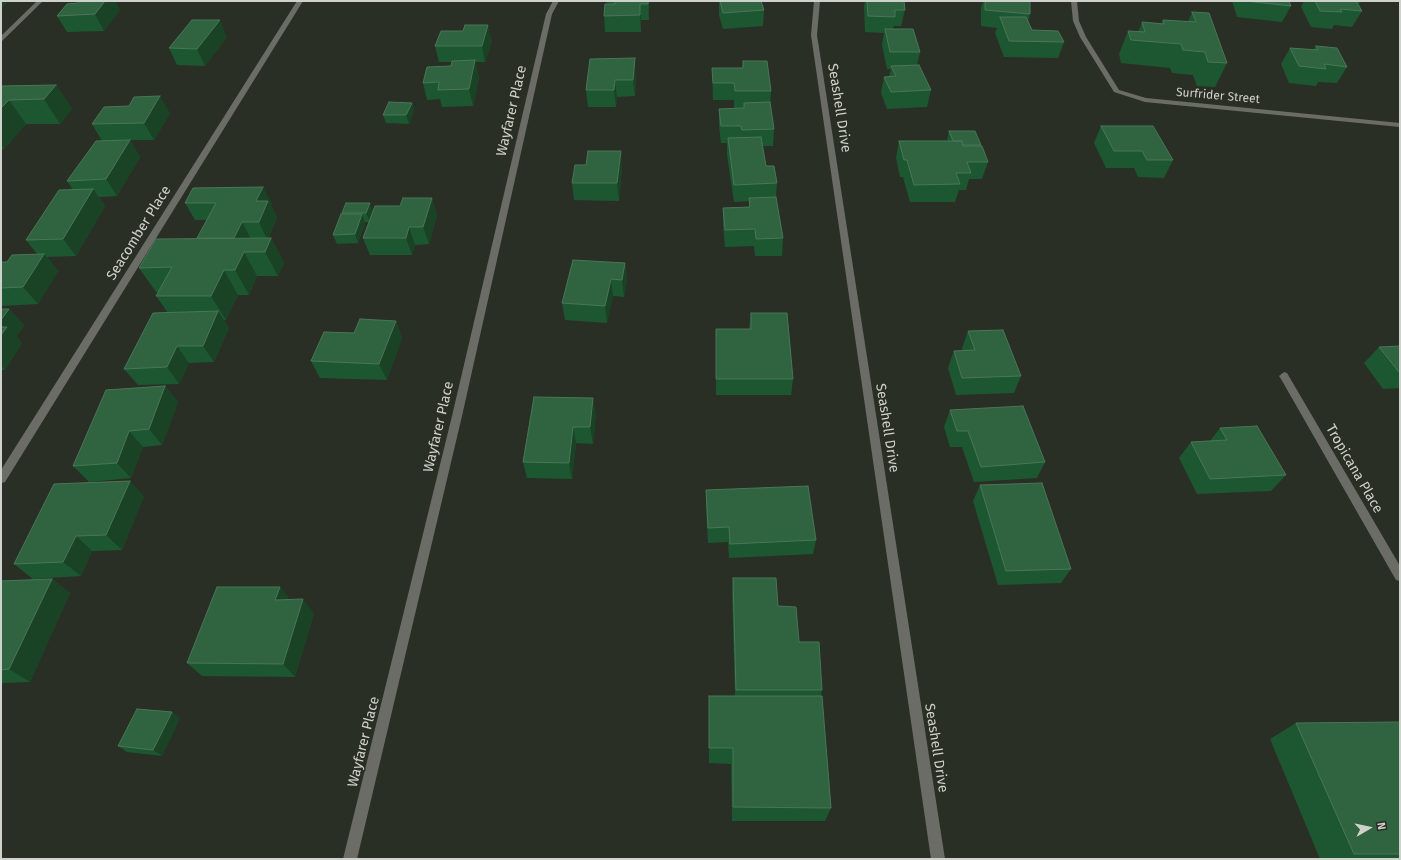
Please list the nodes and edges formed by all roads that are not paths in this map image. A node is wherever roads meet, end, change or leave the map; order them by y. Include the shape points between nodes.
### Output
1 (40, 1) edge
2 (300, 1) edge
3 (556, 1) edge
4 (817, 1) edge
5 (1074, 1) edge
6 (1, 40) edge
7 (1400, 125) edge
8 (1284, 376) dead end
9 (1, 479) edge
10 (1400, 576) edge
11 (350, 859) edge
12 (938, 859) edge

1 - 6 street
2 - 9 street, Seacomber Place
3 - 11 street, Wayfarer Place via 549,14 455,423
4 - 12 street, Seashell Drive via 814,35
5 - 7 street, Surfrider Street via 1076,21 1083,37 1116,91 1145,100
8 - 10 street, Tropicana Place

